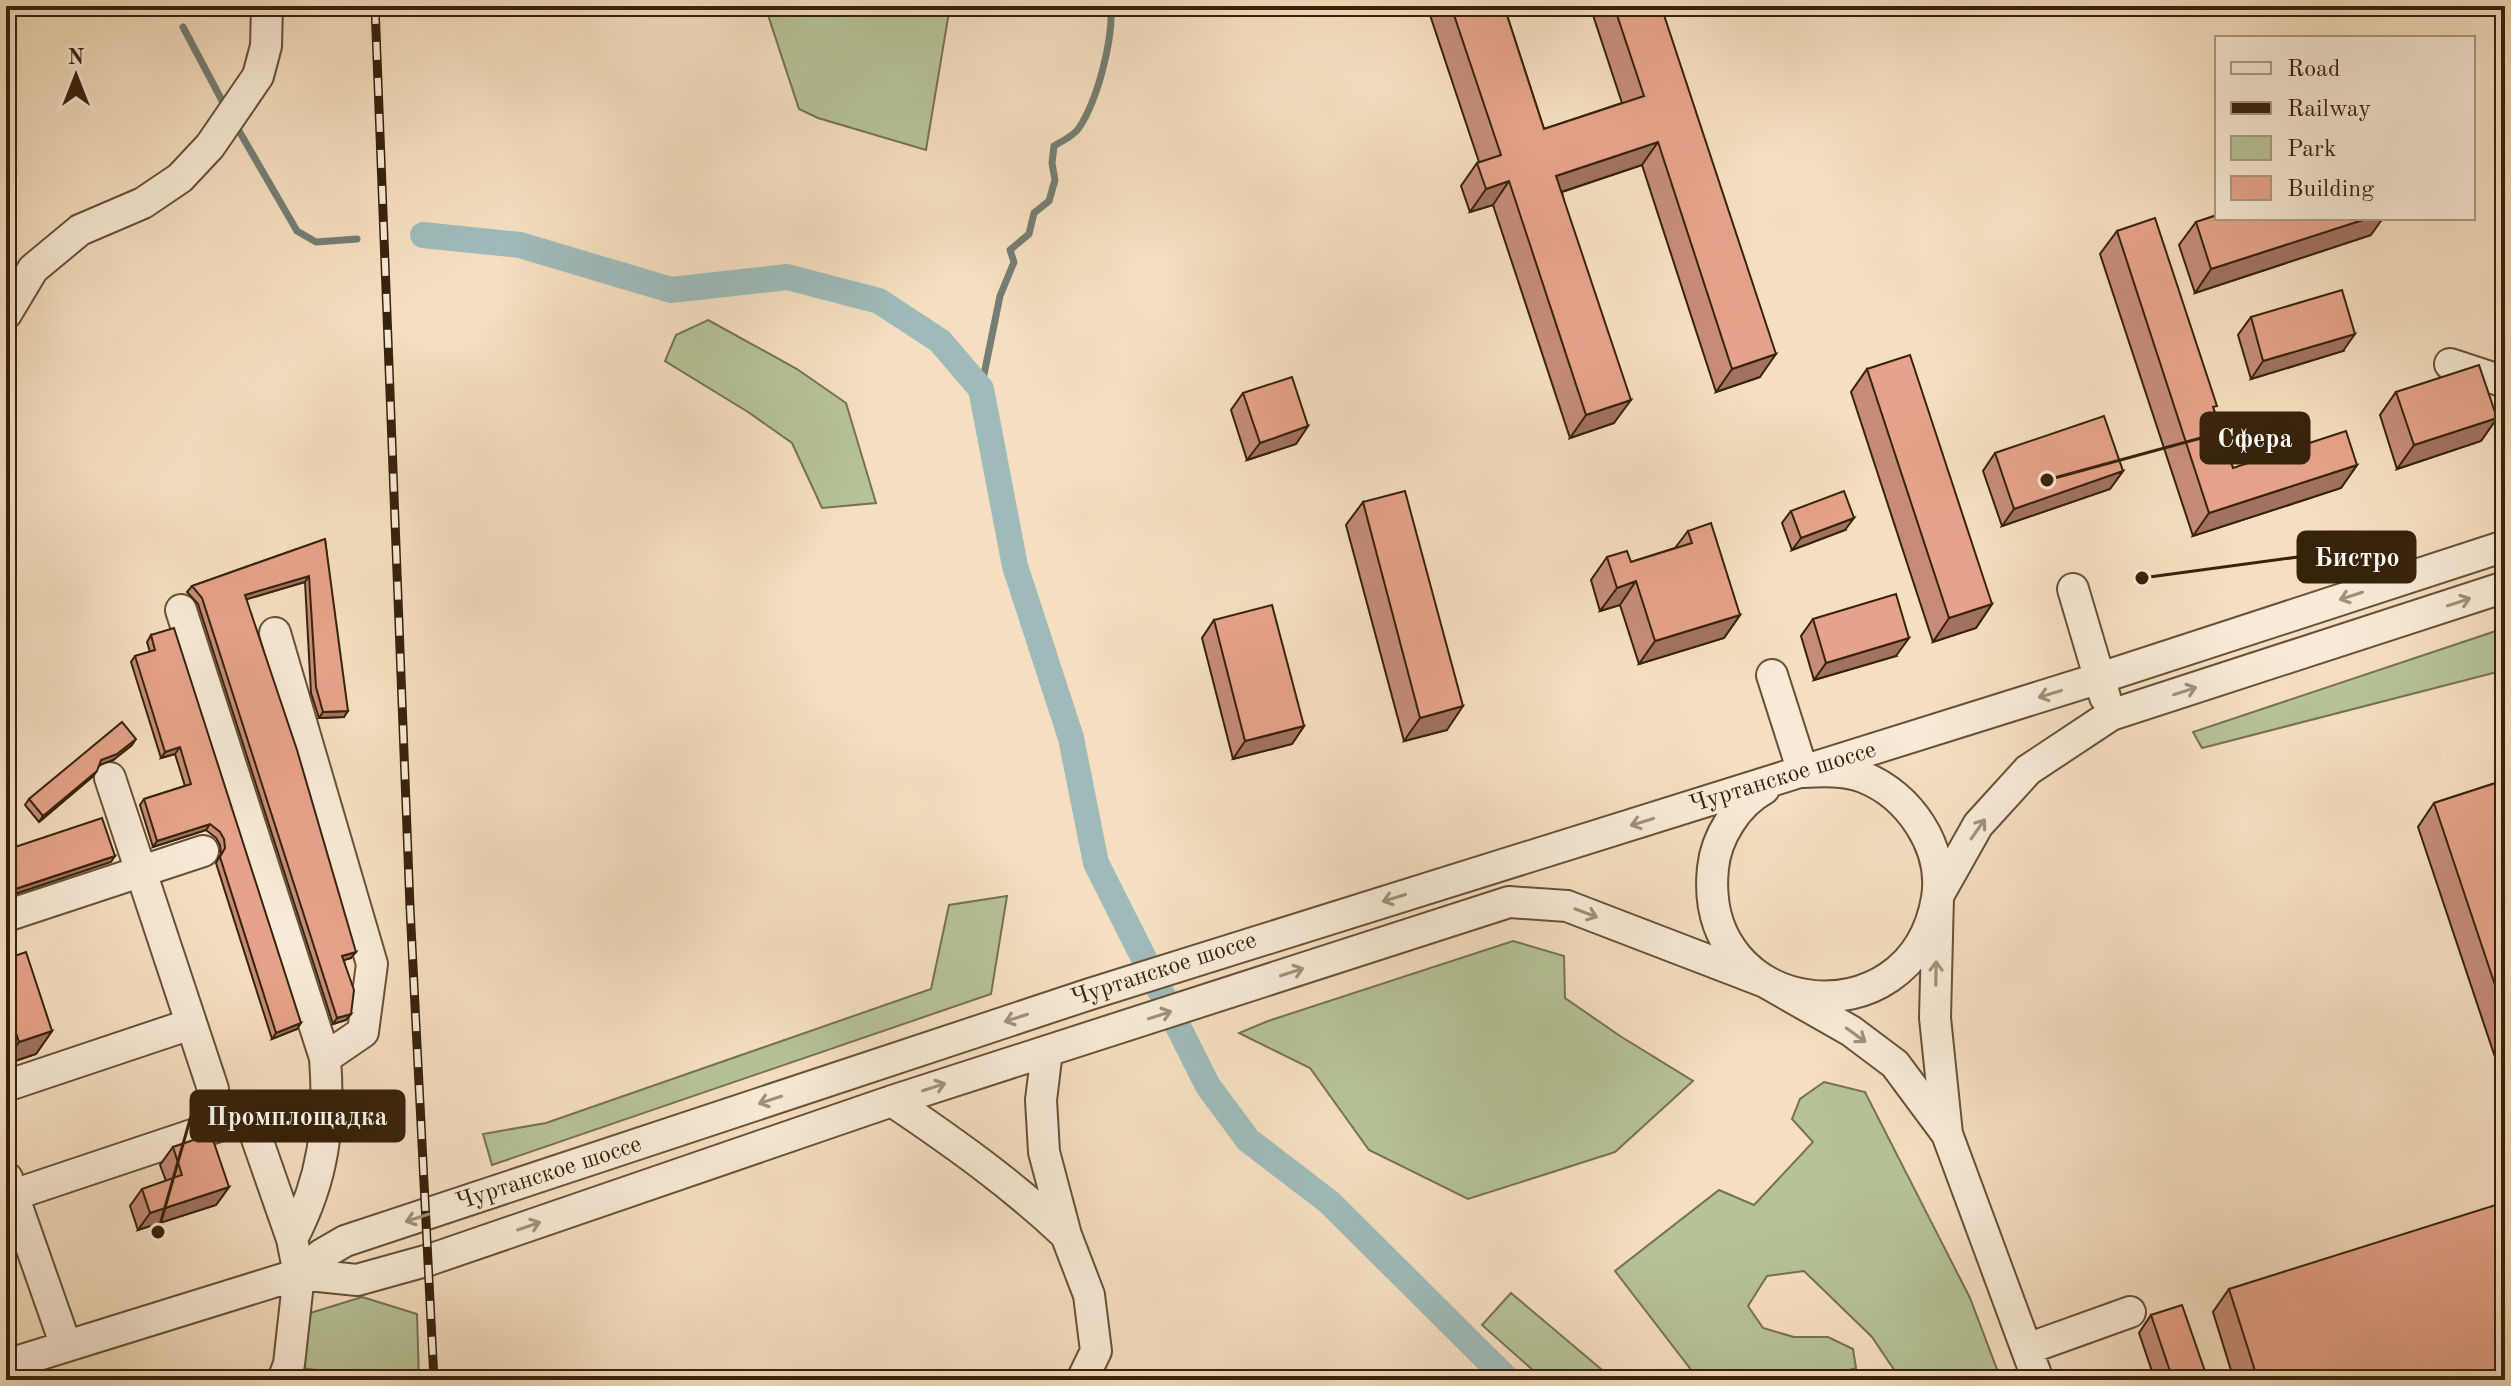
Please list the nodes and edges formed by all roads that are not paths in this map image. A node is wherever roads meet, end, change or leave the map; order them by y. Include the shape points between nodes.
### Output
1 (267, 6) edge
2 (6, 314) edge
3 (2450, 364) dead end
4 (2505, 382) edge
5 (2505, 546) edge
6 (2505, 587) edge
7 (2073, 589) dead end
8 (181, 610) dead end
9 (275, 633) dead end
10 (1772, 675) dead end
11 (2100, 678) junction
12 (2111, 715) junction
13 (1795, 774) junction
14 (110, 778) dead end
15 (203, 851) dead end
16 (141, 872) junction
17 (1938, 896) junction
18 (6, 916) edge
19 (1765, 982) junction
20 (191, 1024) junction
21 (1047, 1051) junction
22 (325, 1058) junction
23 (6, 1086) edge
24 (213, 1089) dead end
25 (892, 1101) junction
26 (1947, 1134) junction
27 (9, 1185) edge
28 (1066, 1235) junction
29 (292, 1239) junction
30 (299, 1274) junction
31 (2130, 1312) dead end
32 (66, 1346) junction
33 (2027, 1349) junction
34 (6, 1365) edge
35 (283, 1380) edge
36 (1082, 1380) edge
37 (2038, 1380) edge

1 - 2 street via 266,46 258,76 210,146 180,178 143,203 80,230 33,269
3 - 4 street
5 -> 11 street, Чуртанское шоссе
12 -> 6 street
7 - 11 street
8 - 22 street
9 - 22 street via 372,964 363,1032
10 - 13 street
11 - 12 street
11 -> 13 street, Чуртанское шоссе
17 -> 12 street via 1978,825 2028,770
13 - 17 street via 1824,771 1862,777 1895,795 1920,823 1935,858
13 - 19 street via 1755,794 1730,821 1714,854 1710,890 1718,926 1737,958
13 -> 30 street, Чуртанское шоссе via 1090,994 345,1241
14 - 16 street
15 - 16 street
16 - 18 street
16 - 20 street
17 - 19 street via 1927,932 1906,964 1875,986 1839,997 1800,996
26 -> 17 street via 1935,1018
21 -> 19 street, Чуртанское шоссе via 1509,902 1567,906
19 -> 26 street, Чуртанское шоссе via 1851,1031 1895,1064
20 - 23 street
20 - 24 street
25 -> 21 street, Чуртанское шоссе
21 - 28 street via 1041,1100 1044,1152
22 - 29 street via 328,1104 321,1166
25 - 28 street via 959,1146
30 -> 25 street, Чуртанское шоссе via 357,1280 429,1260
26 - 33 street
27 - 29 street via 249,1116
27 - 32 street
28 - 36 street via 1089,1295 1096,1351
29 - 30 street
30 - 32 street
30 - 35 street
31 - 33 street
32 - 34 street
33 - 37 street

